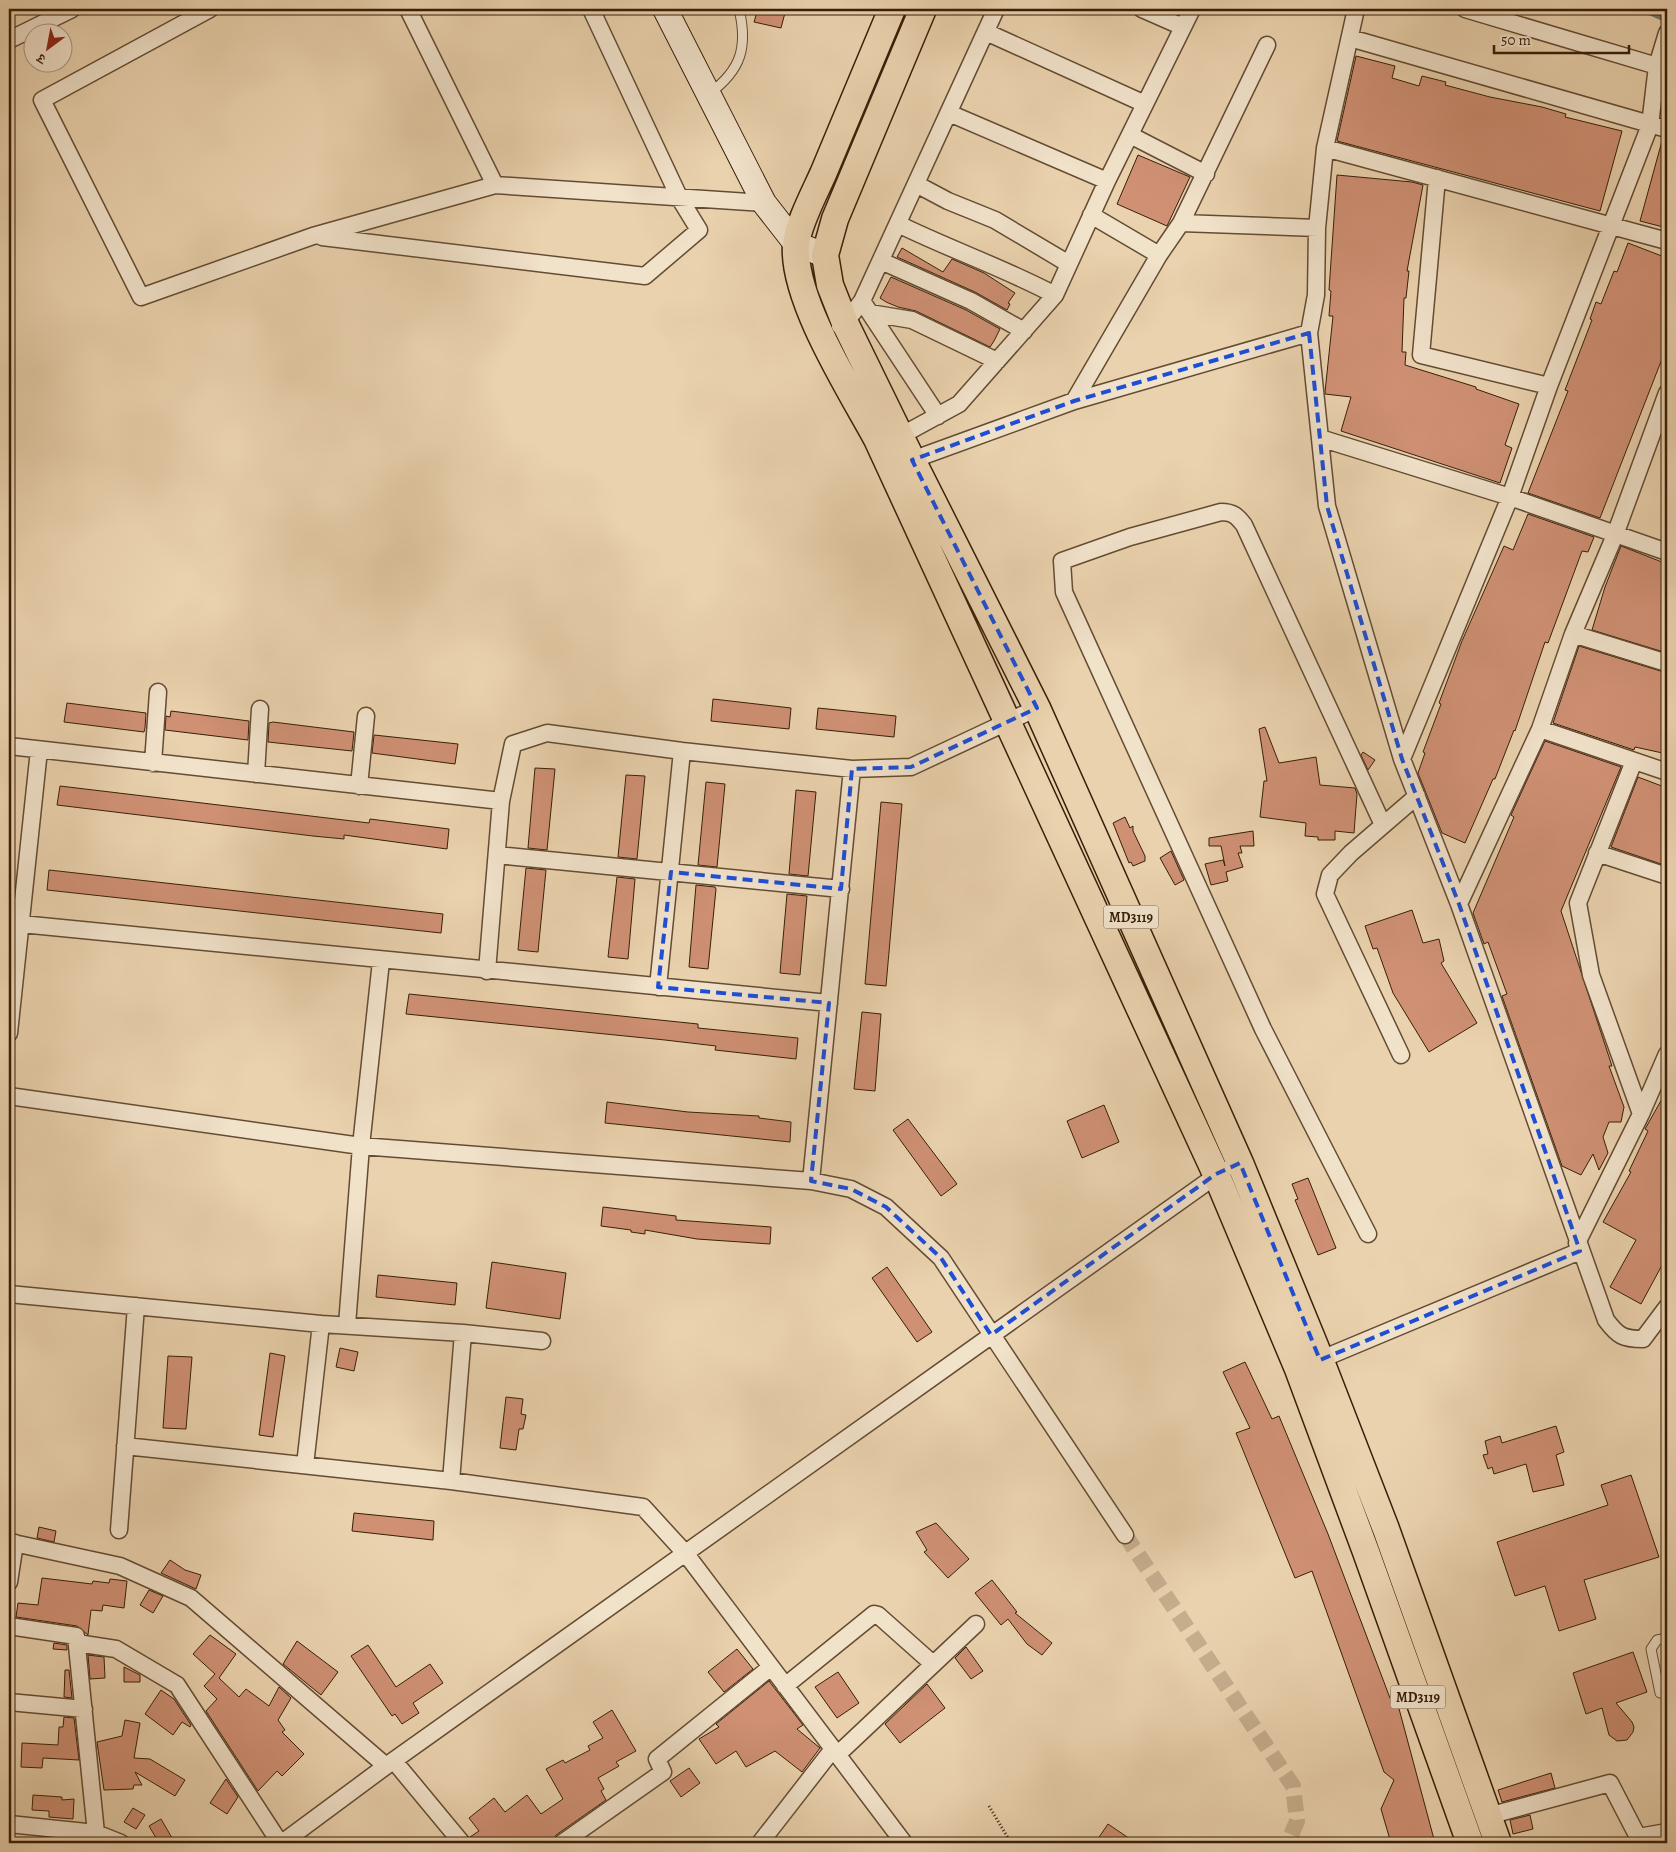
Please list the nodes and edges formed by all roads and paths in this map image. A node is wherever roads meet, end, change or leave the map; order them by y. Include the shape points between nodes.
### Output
1 (72, 9) edge
2 (210, 9) edge
3 (408, 9) edge
4 (591, 9) edge
5 (665, 9) edge
6 (739, 9) edge
7 (892, 9) edge
8 (924, 9) edge
9 (996, 9) edge
10 (1142, 9) edge
11 (1192, 9) edge
12 (1356, 9) edge
13 (1466, 9) edge
14 (1183, 27) junction
15 (986, 32) junction
16 (1350, 38) junction
17 (1665, 38) edge
18 (9, 40) edge
19 (1267, 45) dead end
20 (1657, 66) junction
21 (708, 94) junction
22 (1145, 104) junction
23 (949, 113) junction
24 (1650, 124) junction
25 (1667, 129) edge
26 (1130, 136) junction
27 (1325, 148) junction
28 (1206, 174) junction
29 (1437, 178) junction
30 (1108, 181) junction
31 (916, 184) junction
32 (495, 185) junction
33 (680, 199) junction
34 (764, 203) junction
35 (1091, 216) junction
36 (1181, 223) junction
37 (898, 224) junction
38 (1611, 226) junction
39 (1317, 228) junction
40 (313, 236) junction
41 (1667, 241) edge
42 (796, 244) junction
43 (825, 254) junction
44 (1159, 255) junction
45 (881, 261) junction
46 (1069, 264) junction
47 (1055, 295) junction
48 (866, 307) junction
49 (845, 323) junction
50 (1024, 331) junction
51 (1309, 333) junction
52 (822, 337) junction
53 (997, 361) junction
54 (1549, 386) junction
55 (1667, 393) edge
56 (1074, 401) junction
57 (938, 416) junction
58 (1320, 438) junction
59 (890, 442) junction
60 (912, 460) junction
61 (1510, 497) junction
62 (1615, 535) junction
63 (1667, 552) edge
64 (1573, 634) junction
65 (1667, 662) edge
66 (158, 692) dead end
67 (1037, 708) junction
68 (260, 709) dead end
69 (366, 716) dead end
70 (1008, 722) junction
71 (1540, 729) junction
72 (9, 746) edge
73 (39, 750) junction
74 (682, 751) junction
75 (1402, 759) junction
76 (1634, 762) junction
77 (153, 763) junction
78 (852, 769) junction
79 (1667, 772) edge
80 (256, 774) junction
81 (360, 786) junction
82 (1417, 796) junction
83 (501, 801) junction
84 (1382, 826) junction
85 (1597, 853) junction
86 (497, 855) junction
87 (670, 872) junction
88 (1667, 876) edge
89 (841, 889) junction
90 (1459, 904) junction
91 (21, 924) junction
92 (381, 960) junction
93 (487, 971) junction
94 (658, 987) junction
95 (829, 1003) junction
96 (9, 1033) edge
97 (1667, 1054) edge
98 (1401, 1055) dead end
99 (9, 1096) edge
100 (1641, 1114) junction
101 (360, 1146) junction
102 (1240, 1163) junction
103 (1216, 1174) junction
104 (811, 1181) junction
105 (1368, 1234) dead end
106 (1579, 1247) junction
107 (9, 1294) edge
108 (136, 1306) junction
109 (1667, 1306) edge
110 (321, 1324) junction
111 (348, 1324) junction
112 (464, 1333) junction
113 (991, 1335) junction
114 (542, 1341) dead end
115 (1309, 1364) junction
116 (125, 1446) junction
117 (305, 1465) junction
118 (451, 1481) junction
119 (119, 1530) dead end
120 (1125, 1535) tunnel mouth
121 (12, 1543) edge
122 (686, 1554) junction
123 (9, 1582) edge
124 (976, 1624) dead end
125 (9, 1626) edge
126 (1667, 1638) edge
127 (77, 1643) junction
128 (933, 1664) junction
129 (771, 1667) junction
130 (785, 1686) junction
131 (1660, 1693) dead end
132 (9, 1702) edge
133 (84, 1709) junction
134 (835, 1752) junction
135 (390, 1764) junction
136 (989, 1806) dead end
137 (1488, 1816) junction
138 (9, 1824) edge
139 (1667, 1832) edge
140 (96, 1833) junction
141 (121, 1843) edge
142 (281, 1843) edge
143 (462, 1843) edge
144 (562, 1843) edge
145 (760, 1843) edge
146 (904, 1843) edge
147 (1011, 1843) edge
148 (1470, 1843) edge
149 (1498, 1843) edge

1 - 18 street
2 - 40 street via 42,100 141,297
3 - 32 street
4 - 33 street
5 - 21 street
6 - 21 lane via 742,45 738,64 727,80
7 - 42 main road, MD3119
8 - 43 main road, MD3119 via 835,219
9 - 15 street
10 - 14 street
11 - 14 street
12 - 16 street
13 - 20 street
14 - 22 street
15 - 22 street
15 - 23 street
16 - 24 street
16 - 27 street
17 - 20 street
19 - 28 street
20 - 24 street
21 - 34 street
22 - 26 street
23 - 30 street
23 - 31 street
24 - 25 street
24 - 38 street
26 - 28 street
26 - 30 street
27 - 29 street
27 - 39 street
28 - 36 street
29 - 38 street
29 - 54 street via 1421,355
30 - 35 street
31 - 37 street
31 - 46 street via 995,220
32 - 33 street
32 - 40 street
33 - 34 street
33 - 40 street via 699,230 645,276
34 - 42 street
35 - 44 street
35 - 46 street
36 - 39 street
36 - 44 street
37 - 45 street
37 - 47 street via 950,249 1022,277
38 - 41 street
38 - 54 street
39 - 51 street via 1316,295
42 - 43 street
42 - 52 main road, MD3119 via 807,303
43 - 49 main road, MD3119 via 830,285
44 - 56 street
45 - 48 street
45 - 50 street via 971,301
46 - 47 street
47 - 50 street
48 - 49 street
48 - 53 street via 912,320
48 - 57 street
49 - 52 street
49 - 59 main road, MD3119
50 - 53 street
51 - 56 street
51 - 58 street
52 - 59 main road, MD3119
53 - 57 street via 959,404
54 - 61 street
55 - 62 street
56 - 60 street
57 - 59 street
58 - 61 street
58 - 75 street via 1327,506
59 - 60 main road, MD3119
59 - 70 main road, MD3119
60 - 67 main road, MD3119
61 - 62 street
61 - 75 street
62 - 63 street
62 - 64 street
64 - 65 street
64 - 71 street
66 - 77 street
67 - 70 street
67 - 102 main road, MD3119
68 - 80 street
69 - 81 street
70 - 78 street via 910,767
70 - 103 main road, MD3119
71 - 76 street
71 - 90 street
72 - 73 street
73 - 77 street
73 - 91 street
74 - 78 street
74 - 83 street via 547,733 513,744
74 - 87 street
75 - 82 street
76 - 79 street
76 - 85 street
77 - 80 street
78 - 89 street
80 - 81 street
81 - 83 street
82 - 84 street
82 - 90 street
83 - 86 street
84 - 98 street via 1330,875 1325,894
84 - 105 street via 1237,516 1222,512 1130,537 1062,561 1064,592 1142,767 1263,1029
85 - 88 street
85 - 100 street via 1578,903 1591,975
86 - 87 street
86 - 93 street
87 - 89 street
87 - 94 street
89 - 95 street
90 - 106 street
91 - 92 street
91 - 96 street
92 - 93 street
92 - 101 street
93 - 94 street
94 - 95 street
95 - 104 street
97 - 100 street
99 - 101 street
100 - 106 street
101 - 104 street
101 - 111 street
102 - 103 street
102 - 115 main road, MD3119
103 - 113 street
103 - 115 main road, MD3119
104 - 113 street via 851,1189 886,1207 941,1258
106 - 109 street via 1606,1320 1615,1333 1628,1339 1643,1339
106 - 115 street
107 - 108 street
108 - 110 street
108 - 116 street
110 - 111 street
110 - 117 street
111 - 112 street
112 - 114 street
112 - 118 street
113 - 120 street
113 - 122 street
115 - 137 main road, MD3119 via 1386,1529
115 - 148 main road, MD3119 via 1366,1552
116 - 117 street
116 - 119 street
117 - 118 street
118 - 122 street via 642,1507
121 - 123 street
121 - 135 street via 120,1566 191,1598
122 - 129 street
122 - 135 street
124 - 128 street
125 - 127 street via 76,1636
126 - 131 lane via 1657,1640 1651,1649
127 - 133 street
127 - 142 street via 116,1649 177,1685
128 - 130 street via 874,1614
128 - 134 street
129 - 130 street
129 - 144 street via 657,1759 663,1772
130 - 134 street
132 - 133 street
133 - 140 street
134 - 145 street
134 - 146 street
135 - 142 street
135 - 143 street
136 - 147 path
137 - 139 street via 1610,1784 1638,1837
137 - 149 main road, MD3119
138 - 140 street
140 - 141 street

